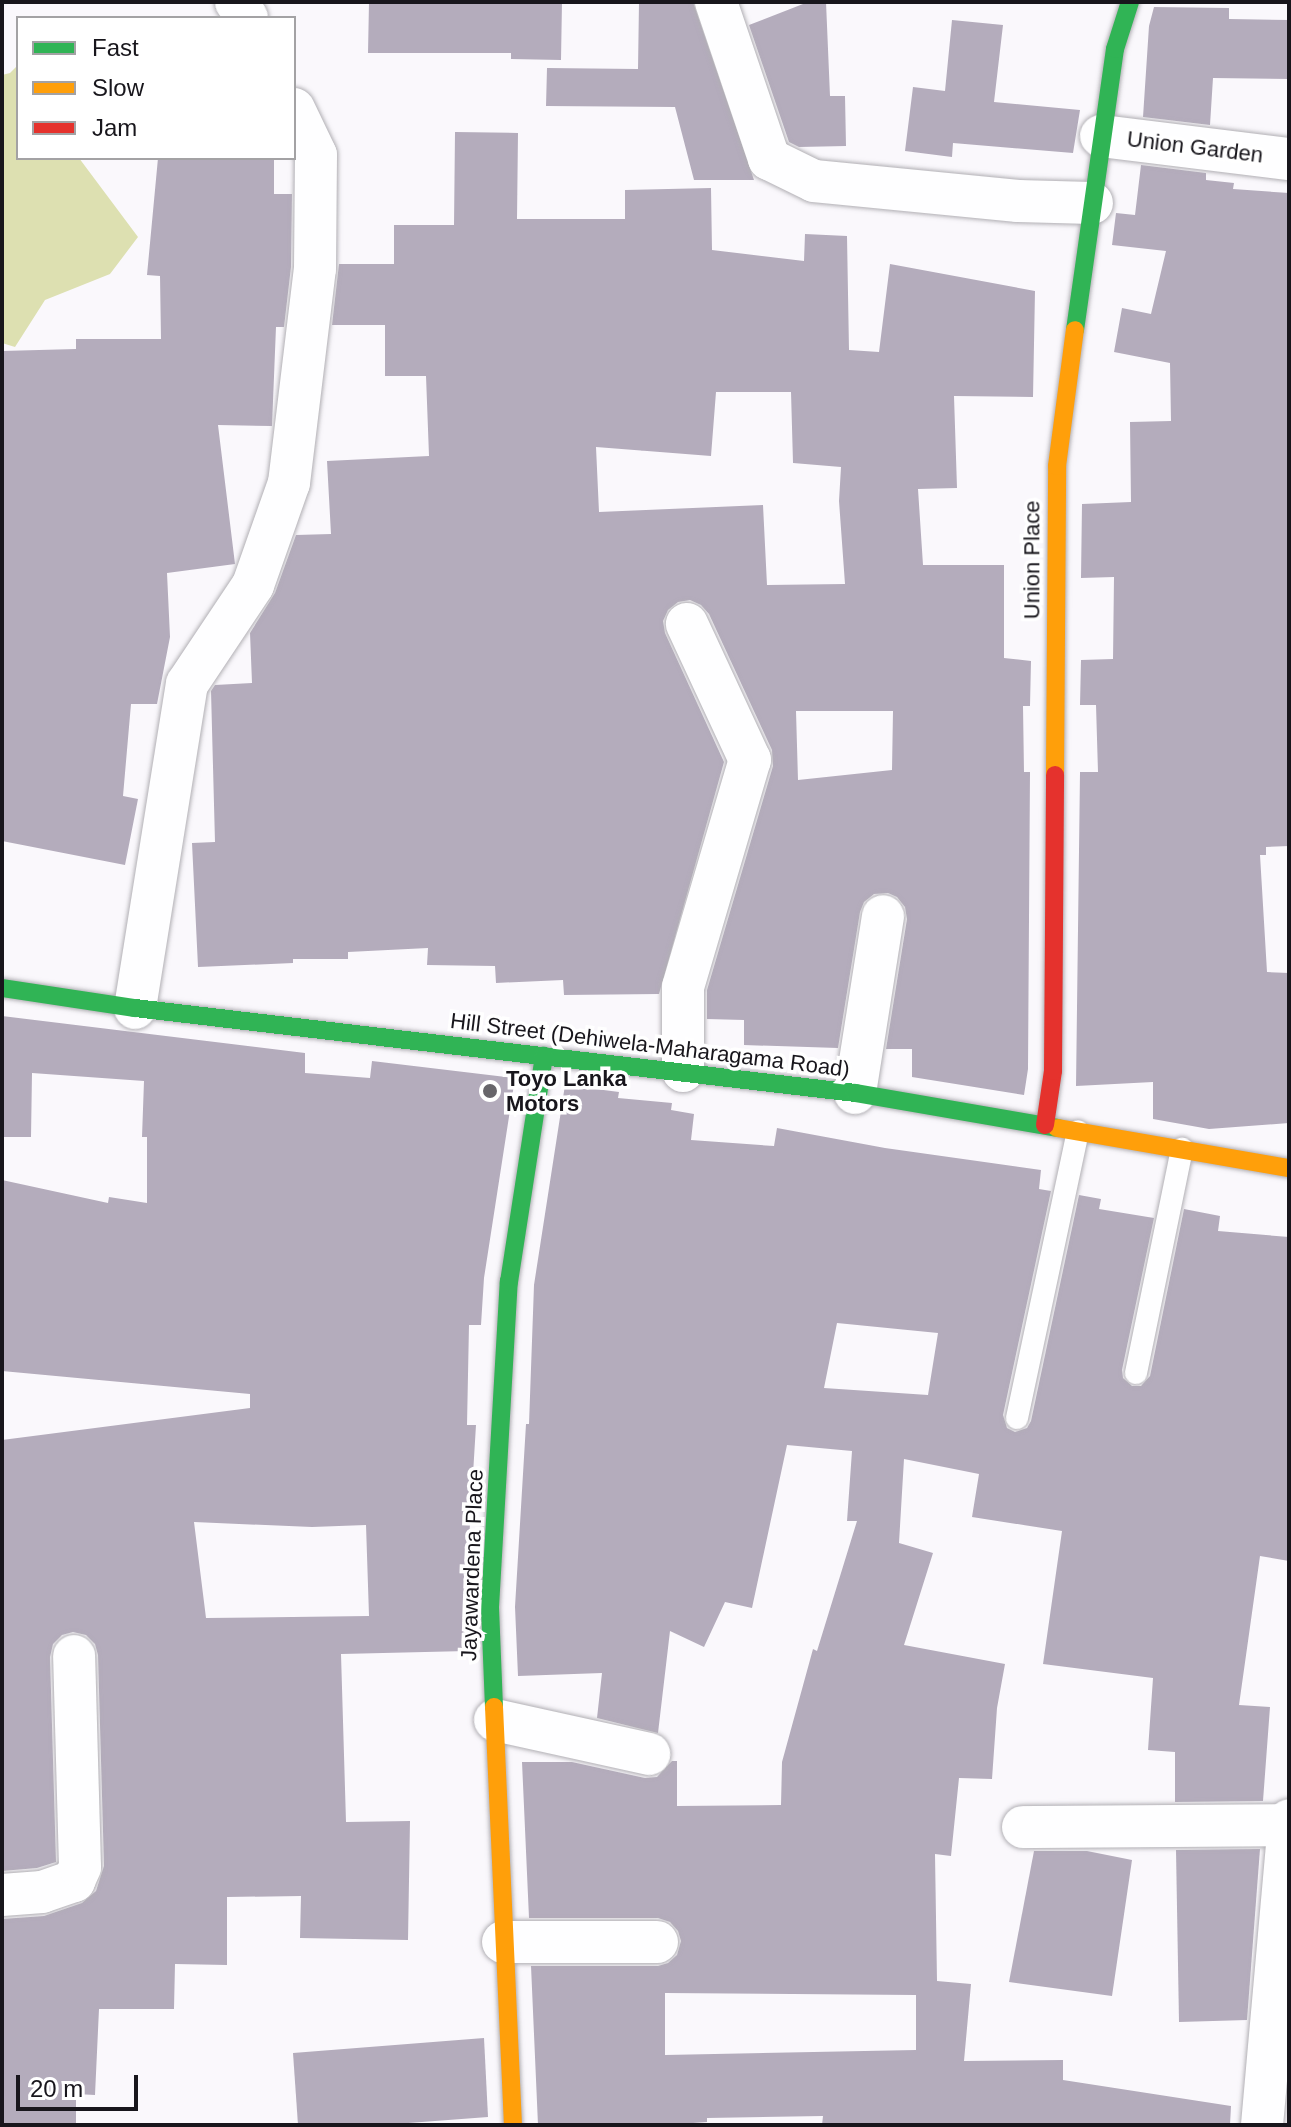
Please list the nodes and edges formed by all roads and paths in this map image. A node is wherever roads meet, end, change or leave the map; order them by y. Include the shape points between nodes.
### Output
1 (716, 2) edge
2 (1130, 2) edge
3 (296, 113) edge
4 (1101, 136) junction
5 (1289, 159) edge
6 (1092, 203) junction
7 (687, 624) dead end
8 (883, 916) dead end
9 (2, 988) edge
10 (135, 1008) junction
11 (544, 1056) junction
12 (683, 1071) junction
13 (855, 1093) junction
14 (1045, 1125) junction
15 (1078, 1131) junction
16 (1182, 1149) junction
17 (1289, 1168) edge
18 (1136, 1373) dead end
19 (1017, 1418) dead end
20 (74, 1656) dead end
21 (495, 1720) junction
22 (649, 1754) dead end
23 (1288, 1822) edge
24 (1023, 1827) dead end
25 (2, 1895) edge
26 (503, 1942) junction
27 (657, 1942) dead end
28 (513, 2125) edge
29 (1262, 2125) edge

1 - 6 street via 769,159 814,181
2 - 4 street, Union Place via 1115,49
3 - 10 street via 316,155 315,269 289,483 253,585 187,684
4 - 5 street, Union Garden
4 - 6 street, Union Place
6 - 14 street, Union Place via 1057,466 1053,1071
7 - 12 street via 750,760 683,987
8 - 13 street
9 - 10 street, Hill Street (Dehiwela-Maharagama Road)
10 - 11 street, Hill Street (Dehiwela-Maharagama Road)
11 - 12 street, Hill Street (Dehiwela-Maharagama Road)
11 - 21 street, Jayawardena Place via 509,1282 490,1607
12 - 13 street, Hill Street (Dehiwela-Maharagama Road)
13 - 14 street, Hill Street (Dehiwela-Maharagama Road)
14 - 15 street, Hill Street (Dehiwela-Maharagama Road)
15 - 16 street, Hill Street (Dehiwela-Maharagama Road)
15 - 19 lane
16 - 17 street, Hill Street (Dehiwela-Maharagama Road)
16 - 18 lane
20 - 25 street via 80,1867 74,1881 42,1892
21 - 22 street
21 - 26 street, Jayawardena Place
23 - 24 street
23 - 29 street
26 - 27 street
26 - 28 street, Jayawardena Place

